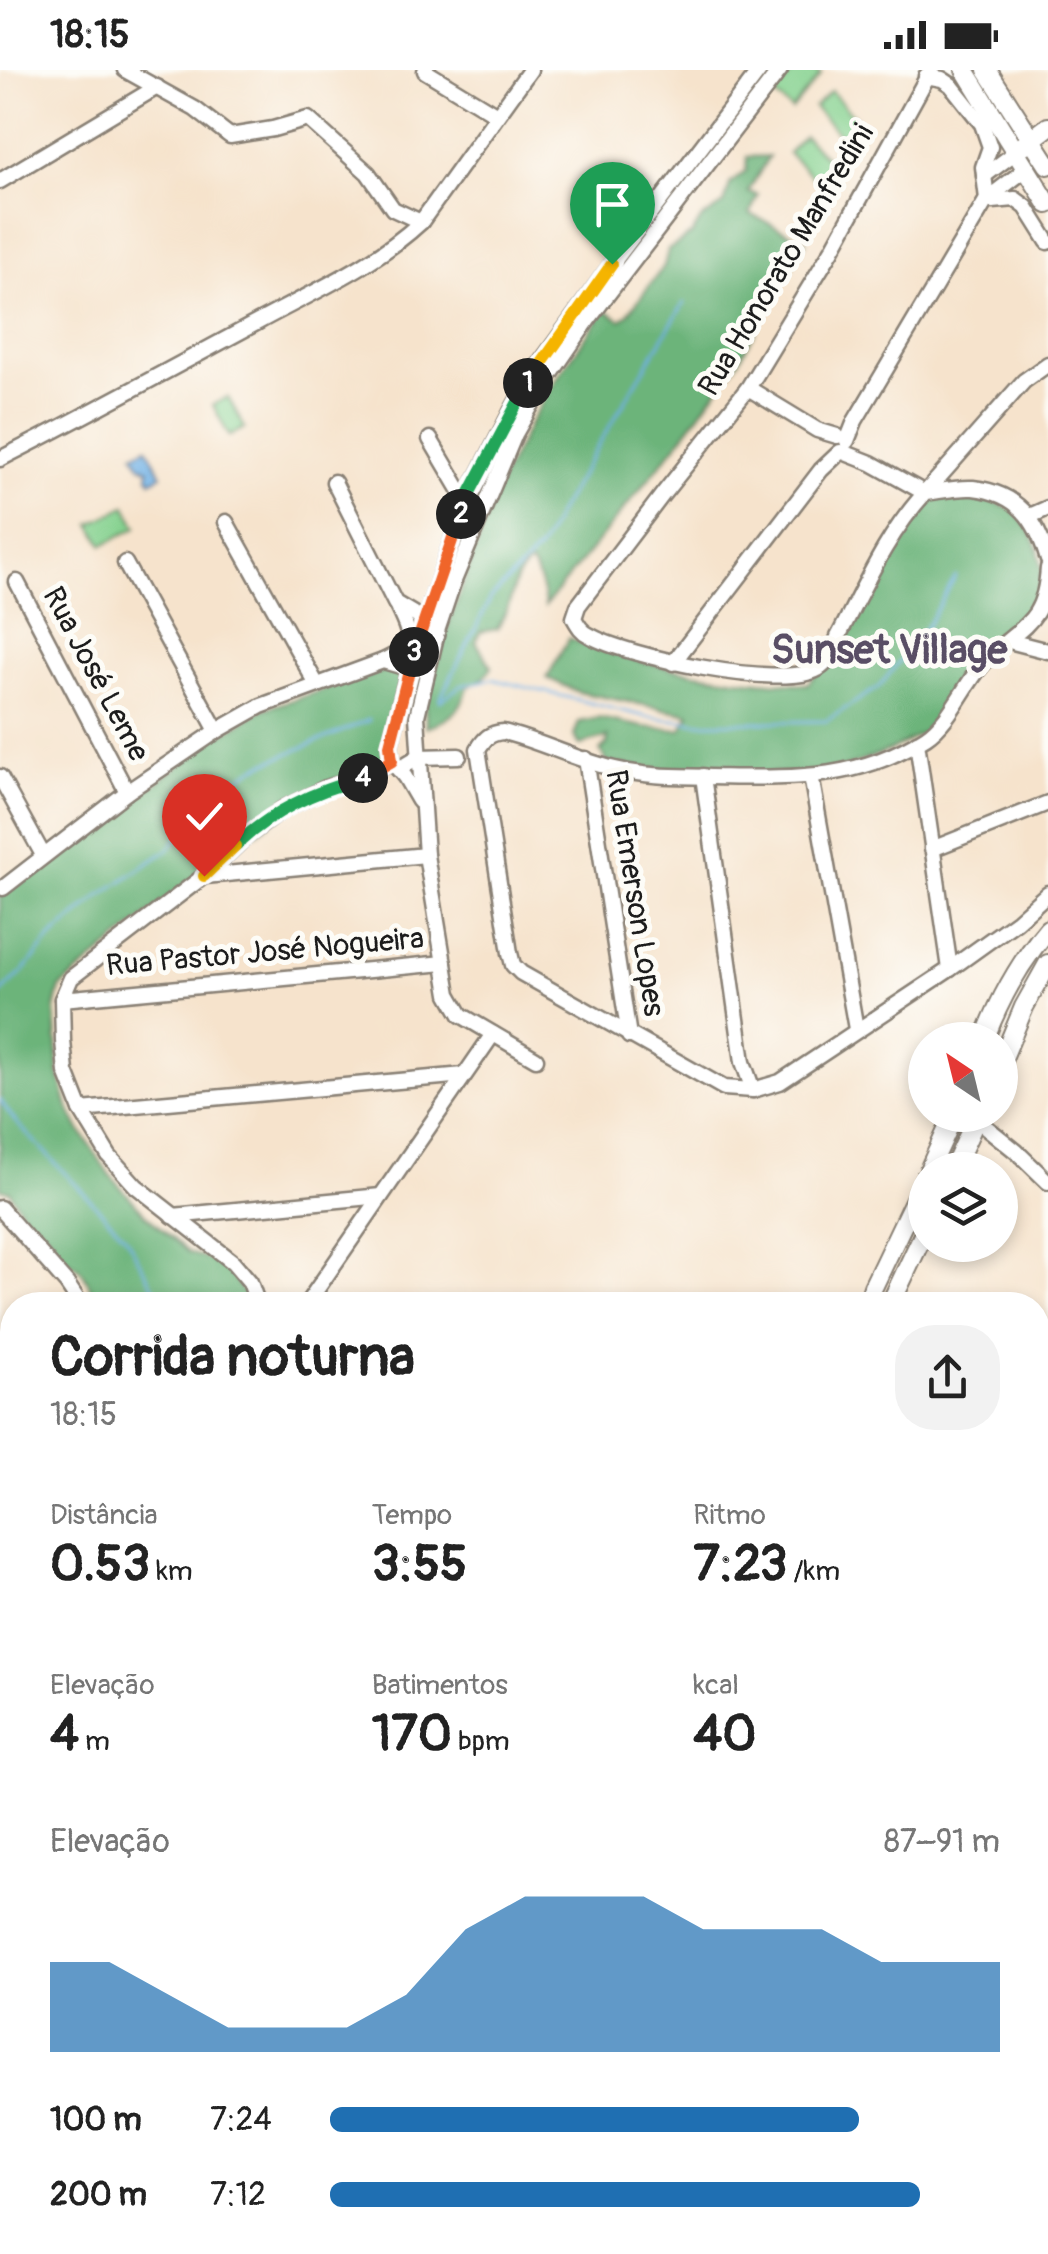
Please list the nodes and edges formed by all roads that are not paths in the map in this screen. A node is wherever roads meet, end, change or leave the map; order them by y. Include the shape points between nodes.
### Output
1 (125, 70) edge
2 (530, 70) edge
3 (760, 70) edge
4 (780, 70) edge
5 (965, 70) edge
6 (988, 70) edge
7 (425, 71) edge
8 (929, 73) edge
9 (157, 88) junction
10 (497, 115) junction
11 (1048, 127) edge
12 (1032, 138) junction
13 (1016, 152) junction
14 (1048, 165) edge
15 (1026, 169) junction
16 (984, 176) junction
17 (0, 181) edge
18 (987, 199) junction
19 (1048, 204) edge
20 (374, 206) dead end
21 (394, 209) junction
22 (421, 222) junction
23 (1048, 242) edge
24 (1048, 364) edge
25 (748, 388) junction
26 (430, 439) dead end
27 (840, 444) junction
28 (0, 458) edge
29 (955, 459) junction
30 (334, 482) dead end
31 (971, 488) junction
32 (925, 492) junction
33 (466, 500) junction
34 (1048, 508) edge
35 (1030, 516) junction
36 (226, 522) dead end
37 (1048, 560) edge
38 (124, 562) dead end
39 (1048, 568) edge
40 (16, 582) dead end
41 (395, 603) junction
42 (431, 624) junction
43 (1009, 641) junction
44 (1048, 651) edge
45 (383, 660) junction
46 (673, 663) junction
47 (409, 668) junction
48 (426, 672) junction
49 (318, 685) junction
50 (217, 731) junction
51 (916, 742) junction
52 (418, 756) junction
53 (459, 756) dead end
54 (586, 759) junction
55 (399, 769) junction
56 (703, 776) junction
57 (811, 776) junction
58 (0, 777) edge
59 (127, 792) junction
60 (1048, 802) edge
61 (422, 806) junction
62 (234, 847) junction
63 (932, 849) junction
64 (43, 855) junction
65 (426, 855) junction
66 (249, 872) junction
67 (204, 876) junction
68 (3, 888) dead end
69 (1048, 893) edge
70 (1048, 929) edge
71 (444, 963) junction
72 (1048, 964) edge
73 (950, 968) junction
74 (82, 970) junction
75 (90, 997) junction
76 (62, 1000) junction
77 (991, 1022) edge
78 (1018, 1022) edge
79 (856, 1030) junction
80 (492, 1034) junction
81 (629, 1036) junction
82 (536, 1059) dead end
83 (743, 1062) junction
84 (464, 1075) junction
85 (724, 1088) junction
86 (753, 1090) junction
87 (82, 1110) junction
88 (994, 1132) edge
89 (1048, 1182) edge
90 (382, 1196) junction
91 (0, 1208) edge
92 (908, 1214) edge
93 (173, 1216) junction
94 (910, 1262) edge
95 (72, 1292) edge
96 (253, 1292) edge
97 (315, 1292) edge
98 (871, 1292) edge
99 (896, 1292) edge

1 - 9 street
2 - 10 street
3 - 33 street via 534,373
4 - 42 street via 540,390
5 - 13 main road
6 - 12 main road
7 - 10 street
8 - 16 street via 951,84 982,124 990,147
8 - 25 street, Rua Honorato Manfredini
9 - 17 street
9 - 21 street via 230,136 308,119 368,172
10 - 22 street
11 - 12 main road
12 - 13 main road
12 - 14 main road
13 - 15 main road
13 - 16 street
15 - 18 street
15 - 19 main road
16 - 18 street
18 - 23 street via 1015,199
18 - 27 street
20 - 21 street
21 - 22 street
22 - 28 street via 326,286
24 - 29 street
25 - 27 street
25 - 46 street, Rua Honorato Manfredini via 574,618 590,636
26 - 33 street
27 - 32 street
27 - 46 street
29 - 31 street
29 - 32 street
30 - 41 street
31 - 32 street
31 - 35 street via 995,493
32 - 46 street via 894,532 817,670 761,676
33 - 42 street
34 - 35 street
35 - 37 street
36 - 49 street
38 - 50 street
39 - 43 street via 1036,613
40 - 59 street, Rua José Leme
41 - 42 street
41 - 45 street via 409,642
42 - 47 street
42 - 48 street
43 - 44 street
43 - 51 street via 986,660 936,728
45 - 47 street
45 - 49 street
47 - 48 street
47 - 55 street via 390,745
48 - 52 street
49 - 50 street
50 - 59 street
51 - 57 street via 844,773
51 - 63 street
52 - 53 street
52 - 55 street
52 - 61 street
54 - 56 street via 648,775
54 - 81 street, Rua Emerson Lopes
54 - 81 street via 503,732 485,738 478,749 514,965
55 - 61 street
55 - 62 street via 326,788 283,809
56 - 57 street
56 - 83 street
57 - 79 street
58 - 64 street
59 - 64 street
60 - 63 street
61 - 65 street
62 - 66 street
62 - 67 street
63 - 73 street
64 - 68 street
65 - 66 street
65 - 71 street
66 - 67 street
67 - 74 street
69 - 73 street
70 - 77 main road via 1024,958
71 - 75 street, Rua Pastor José Nogueira
71 - 80 street via 460,1015
72 - 78 main road
73 - 79 street
74 - 75 street, Rua Pastor José Nogueira
74 - 76 street
75 - 76 street, Rua Pastor José Nogueira
76 - 87 street via 66,1072
79 - 86 street via 780,1082
80 - 82 street
80 - 84 street
81 - 85 street
83 - 85 street
83 - 86 street
84 - 87 street
84 - 90 street
85 - 86 street
87 - 93 street via 109,1156
88 - 89 street
90 - 93 street
90 - 97 street
91 - 95 street
92 - 98 main road
93 - 96 street via 233,1262
94 - 99 main road

